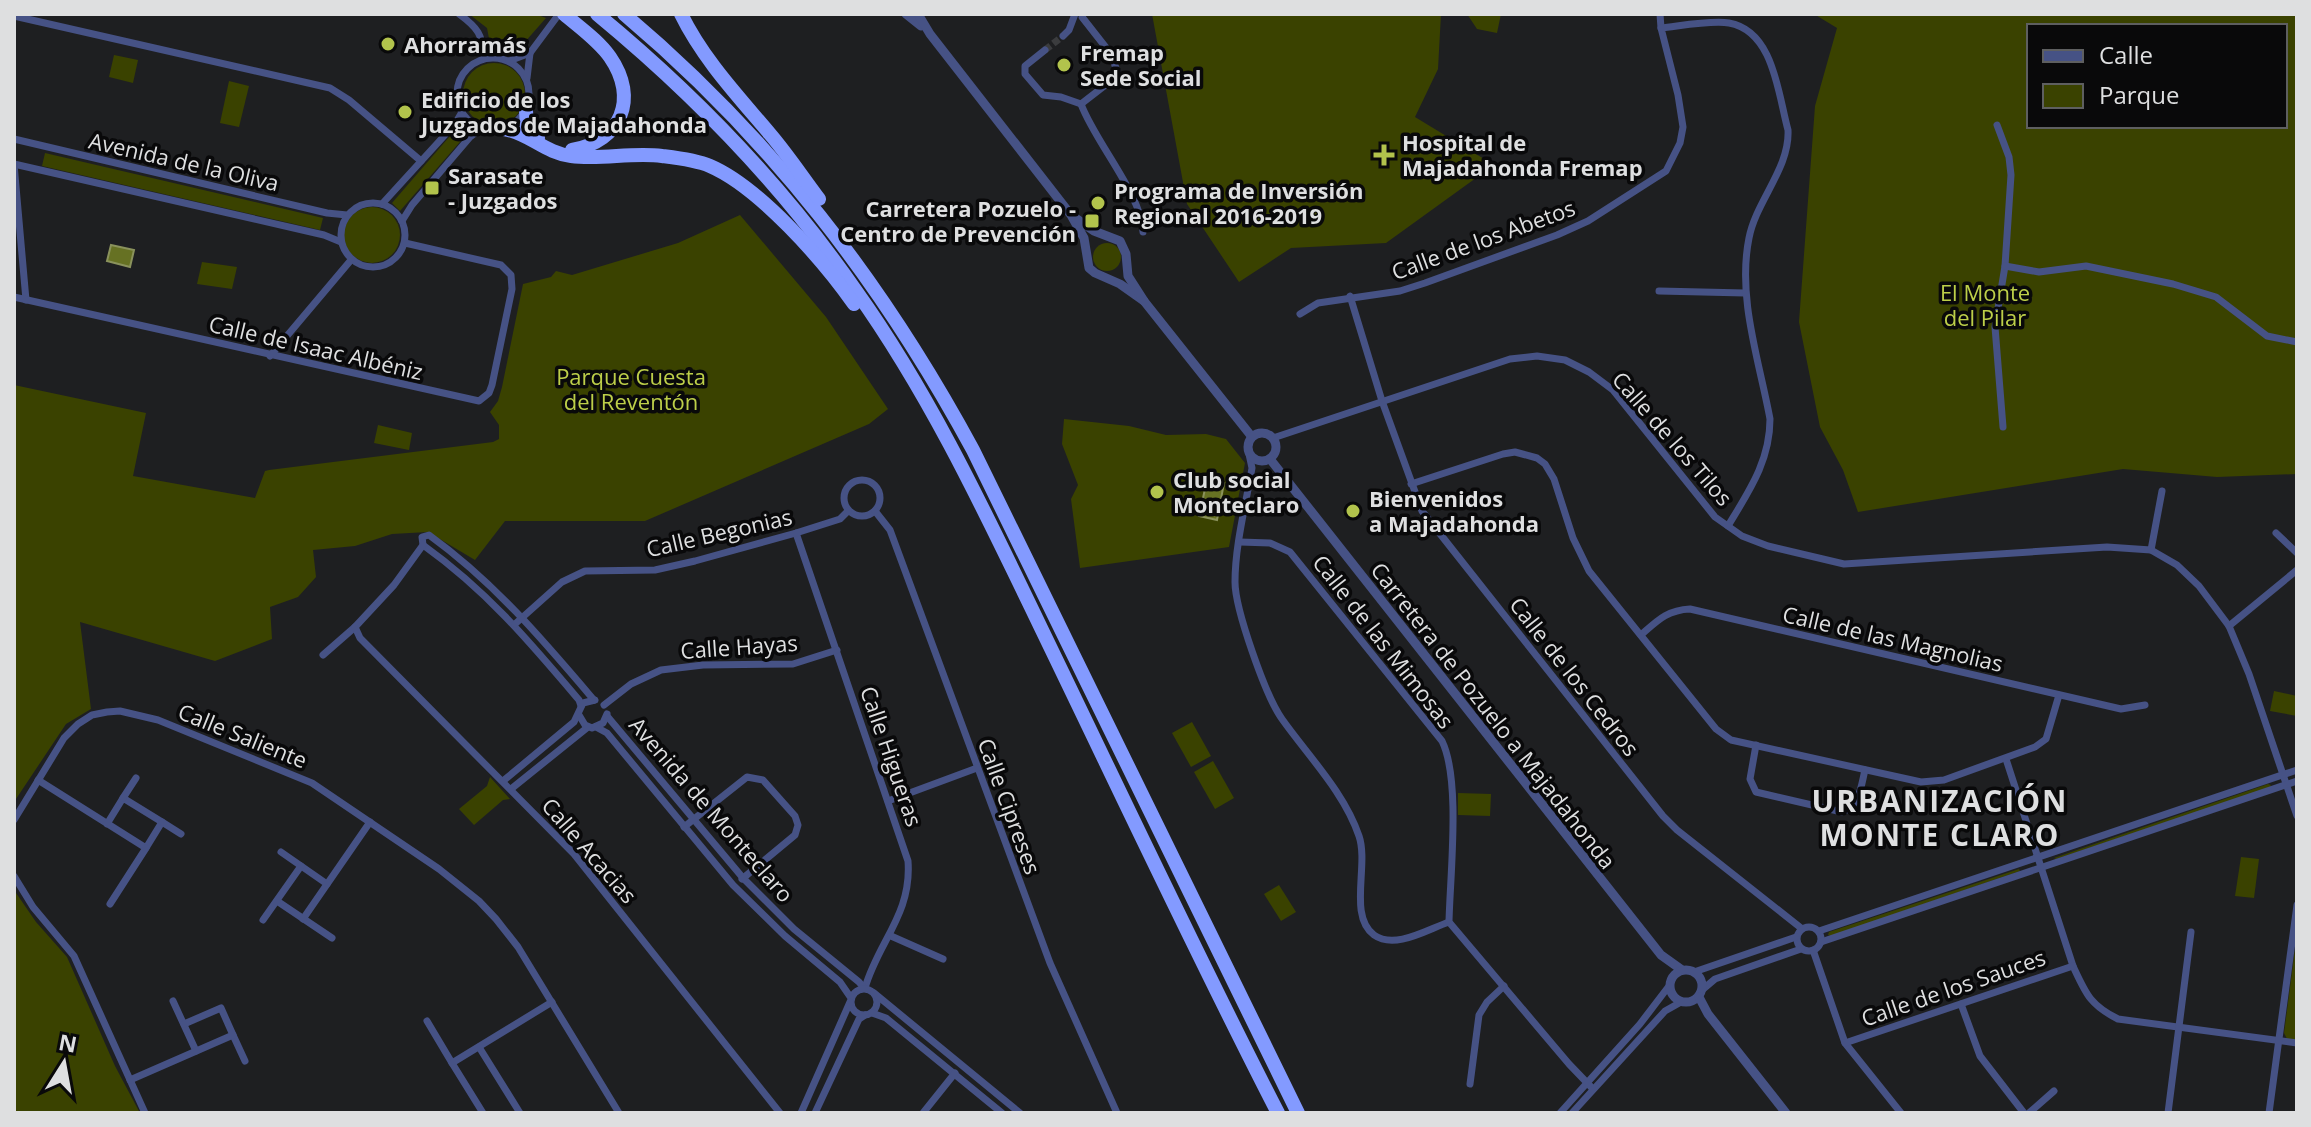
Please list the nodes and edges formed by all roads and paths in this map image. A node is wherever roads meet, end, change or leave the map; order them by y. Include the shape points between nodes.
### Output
1 (459, 14) edge
2 (562, 14) edge
3 (597, 14) edge
4 (624, 14) edge
5 (681, 14) edge
6 (906, 14) edge
7 (918, 14) edge
8 (1660, 14) edge
9 (1080, 15) edge
10 (14, 16) edge
11 (1661, 28) junction
12 (1066, 33) tunnel mouth
13 (930, 34) junction
14 (1045, 50) tunnel mouth
15 (530, 53) junction
16 (485, 58) junction
17 (509, 61) junction
18 (527, 79) junction
19 (1081, 104) junction
20 (526, 111) junction
21 (462, 112) junction
22 (1997, 125) dead end
23 (482, 128) junction
24 (504, 129) junction
25 (14, 139) edge
26 (421, 161) junction
27 (14, 164) edge
28 (382, 204) junction
29 (347, 215) junction
30 (1071, 215) junction
31 (402, 221) junction
32 (1143, 232) dead end
33 (1107, 236) junction
34 (341, 242) junction
35 (405, 243) junction
36 (1087, 251) junction
37 (351, 260) junction
38 (1126, 261) junction
39 (2005, 266) junction
40 (866, 274) junction
41 (1103, 276) junction
42 (1659, 291) dead end
43 (1745, 293) junction
44 (1350, 296) junction
45 (14, 297) edge
46 (26, 300) junction
47 (1144, 301) junction
48 (1300, 314) dead end
49 (2297, 342) edge
50 (270, 356) junction
51 (914, 380) junction
52 (1382, 401) junction
53 (2003, 427) dead end
54 (1252, 437) junction
55 (1273, 438) junction
56 (1260, 462) junction
57 (1411, 484) junction
58 (2162, 491) dead end
59 (848, 511) junction
60 (875, 511) junction
61 (1728, 526) junction
62 (796, 533) junction
63 (2276, 533) dead end
64 (1240, 542) junction
65 (423, 545) junction
66 (2151, 550) junction
67 (2297, 553) edge
68 (2297, 570) edge
69 (523, 617) junction
70 (515, 624) junction
71 (2229, 626) junction
72 (355, 627) junction
73 (1641, 635) junction
74 (837, 650) junction
75 (323, 655) dead end
76 (2059, 695) junction
77 (594, 700) junction
78 (604, 705) junction
79 (2145, 705) dead end
80 (580, 711) junction
81 (607, 716) junction
82 (592, 727) junction
83 (1756, 745) junction
84 (2006, 759) junction
85 (977, 768) junction
86 (1865, 770) junction
87 (2297, 770) edge
88 (2284, 775) junction
89 (136, 778) dead end
90 (38, 780) junction
91 (503, 781) junction
92 (2297, 781) edge
93 (2288, 784) junction
94 (511, 789) junction
95 (123, 798) junction
96 (888, 801) junction
97 (2297, 816) edge
98 (695, 818) junction
99 (14, 820) edge
100 (162, 822) junction
101 (370, 822) junction
102 (107, 824) junction
103 (684, 827) junction
104 (181, 834) dead end
105 (146, 848) junction
106 (281, 852) dead end
107 (2038, 857) junction
108 (301, 866) junction
109 (2041, 866) junction
110 (14, 876) edge
111 (743, 878) junction
112 (327, 884) junction
113 (733, 885) junction
114 (277, 901) junction
115 (110, 904) dead end
116 (2297, 905) edge
117 (303, 919) junction
118 (263, 920) dead end
119 (1449, 922) junction
120 (1801, 928) junction
121 (1819, 931) junction
122 (2191, 932) dead end
123 (891, 936) junction
124 (1796, 937) junction
125 (332, 938) dead end
126 (1821, 942) junction
127 (1801, 949) junction
128 (1813, 950) junction
129 (1659, 952) junction
130 (943, 959) dead end
131 (2073, 966) junction
132 (1682, 970) junction
133 (1694, 972) junction
134 (1670, 982) junction
135 (1504, 986) junction
136 (864, 988) junction
137 (874, 993) junction
138 (1700, 993) junction
139 (851, 1000) junction
140 (173, 1001) dead end
141 (552, 1002) junction
142 (1684, 1003) junction
143 (1961, 1004) junction
144 (868, 1014) junction
145 (1708, 1014) junction
146 (427, 1021) dead end
147 (184, 1024) junction
148 (2179, 1027) junction
149 (233, 1035) junction
150 (2279, 1041) junction
151 (1845, 1043) junction
152 (2297, 1043) edge
153 (479, 1047) junction
154 (196, 1051) junction
155 (245, 1061) dead end
156 (452, 1063) junction
157 (962, 1066) junction
158 (954, 1074) junction
159 (130, 1080) junction
160 (1470, 1084) dead end
161 (1590, 1085) junction
162 (2054, 1091) dead end
163 (145, 1113) edge
164 (483, 1113) edge
165 (520, 1113) edge
166 (619, 1113) edge
167 (780, 1113) edge
168 (801, 1113) edge
169 (815, 1113) edge
170 (923, 1113) edge
171 (1002, 1113) edge
172 (1020, 1113) edge
173 (1117, 1113) edge
174 (1278, 1113) edge
175 (1298, 1113) edge
176 (1560, 1113) edge
177 (1572, 1113) edge
178 (1786, 1113) edge
179 (1901, 1113) edge
180 (2026, 1113) edge
181 (2168, 1113) edge
182 (2269, 1113) edge

1 - 16 street via 475,26
2 - 15 street
2 - 20 highway via 610,57 624,98 621,115 602,140 573,150 539,140 527,126
3 - 51 highway via 696,102 803,220
4 - 40 highway via 741,123
5 - 40 highway via 692,37 833,217
6 - 13 street
7 - 13 street
8 - 11 street, Calle de los Abetos
9 - 12 street
9 - 19 street via 1111,54 1117,71
10 - 26 street via 330,88
11 - 43 street via 1728,23 1762,43 1769,61 1789,144 1749,234
11 - 44 street, Calle de los Abetos via 1683,127 1666,171 1557,235 1400,291
13 - 30 street
14 - 19 street via 1025,66 1025,74 1043,95
15 - 17 street
15 - 18 street
16 - 17 street
16 - 21 street via 460,79
17 - 18 street
18 - 20 street
19 - 32 street via 1133,198
20 - 24 street
21 - 23 street
21 - 26 street
22 - 39 street via 2011,175
23 - 24 street
23 - 31 street
24 - 51 highway via 572,156 684,159 750,189 848,295
25 - 29 street, Avenida de la Oliva
26 - 28 street
27 - 34 street, Avenida de la Oliva
27 - 46 street
28 - 29 street via 363,204
28 - 31 street
29 - 34 street
30 - 33 street
30 - 36 street
31 - 35 street
33 - 36 street via 1094,240
33 - 38 street via 1120,241
34 - 37 street
35 - 37 street via 383,267
35 - 50 street, Calle de Isaac Albéniz via 501,265 511,275 492,385 485,398 479,401
36 - 41 street via 1089,268
37 - 50 street
38 - 41 street via 1118,273
38 - 47 street via 1128,276
39 - 49 street via 2039,272 2086,266 2173,284 2216,297 2267,336
39 - 53 street via 1995,327
40 - 175 highway via 920,355 973,450
41 - 47 street
42 - 43 street
43 - 61 street via 1770,434 1764,462
44 - 48 street, Calle de los Abetos via 1318,303
44 - 52 street
45 - 46 street, Calle de Isaac Albéniz
46 - 50 street, Calle de Isaac Albéniz
47 - 54 street
51 - 174 highway via 998,539
52 - 55 street, Calle de los Tilos
52 - 57 street, Calle de los Cedros
52 - 61 street, Calle de los Tilos via 1510,359 1565,360 1613,390 1705,506
54 - 55 street via 1260,433
54 - 56 street via 1249,454
55 - 56 street via 1276,447
56 - 64 street
56 - 129 street, Carretera de Pozuelo a Majadahonda
57 - 73 street via 1503,454 1537,458 1554,479 1589,571
57 - 120 street, Calle de los Cedros via 1422,511 1663,816
58 - 66 street
59 - 60 street via 864,517
59 - 60 street via 844,494 862,480 880,494
59 - 62 street, Calle Begonias via 840,519
60 - 85 street, Calle Cipreses via 890,530
61 - 66 street, Calle de los Tilos via 1768,546 1844,564 2107,547
62 - 69 street, Calle Begonias via 655,570 585,571 562,582
62 - 74 street, Calle Higueras
63 - 67 street
64 - 119 street, Calle de las Mimosas via 1270,543 1290,552 1442,741 1452,790
64 - 119 street via 1234,584 1268,696 1348,809 1361,840 1363,922 1374,935 1396,941
65 - 69 street via 422,537 429,535
65 - 70 street
65 - 72 street
66 - 71 street, Calle de los Tilos via 2199,586
68 - 71 street
69 - 70 street, Calle Begonias
69 - 77 street
70 - 80 street via 579,700
71 - 88 street, Calle de los Tilos
72 - 75 street
72 - 91 street, Calle Acacias via 360,638
73 - 76 street, Calle de las Magnolias via 1666,613 1690,609
73 - 83 street via 1716,729 1731,740
74 - 78 street, Calle Hayas via 793,664 661,670
74 - 96 street, Calle Higueras
76 - 79 street, Calle de las Magnolias via 2121,709
76 - 84 street via 2046,739
77 - 78 street
77 - 80 street
78 - 81 street
80 - 82 street via 582,722
80 - 91 street
81 - 82 street
81 - 98 street, Avenida de Monteclaro
82 - 94 street
82 - 103 street, Avenida de Monteclaro via 607,733
83 - 86 street
83 - 86 street via 1750,779 1756,792 1842,812 1857,800
84 - 86 street via 1944,780 1921,782
84 - 107 street
85 - 96 street
85 - 173 street, Calle Cipreses via 1050,963
87 - 88 street
88 - 93 street, Calle de los Tilos
88 - 107 street
89 - 95 street
90 - 99 street
90 - 101 street, Calle Saliente via 78,724 92,715 120,711 158,720 312,783
90 - 102 street
91 - 94 street, Calle Acacias
92 - 93 street
93 - 97 street, Calle de los Tilos
93 - 109 street
94 - 167 street, Calle Acacias via 574,854
95 - 100 street
95 - 102 street
96 - 123 street, Calle Higueras via 909,877
98 - 103 street
98 - 111 street, Avenida de Monteclaro
98 - 111 street via 747,777 763,780 795,816 795,835
100 - 104 street
100 - 105 street
101 - 112 street
101 - 141 street, Calle Saliente via 479,901 509,934
102 - 105 street
103 - 113 street, Avenida de Monteclaro
105 - 115 street
106 - 108 street
107 - 109 street
107 - 121 street
108 - 112 street
108 - 114 street
109 - 126 street
109 - 131 street
110 - 159 street via 74,956
111 - 113 street
111 - 136 street, Avenida de Monteclaro
112 - 117 street
113 - 139 street, Avenida de Monteclaro via 840,982
114 - 117 street
114 - 118 street
116 - 150 street
117 - 125 street
119 - 135 street
120 - 121 street
120 - 124 street
121 - 126 street
122 - 148 street
123 - 130 street
123 - 136 street, Calle Higueras
124 - 127 street
124 - 133 street
126 - 128 street
127 - 128 street
127 - 138 street via 1715,979
128 - 151 street
129 - 132 street, Carretera de Pozuelo a Majadahonda
129 - 134 street, Carretera de Pozuelo a Majadahonda
131 - 143 street, Calle de los Sauces
131 - 148 street via 2100,1010 2118,1019
132 - 133 street
132 - 134 street
133 - 138 street via 1700,978
134 - 142 street via 1672,996
134 - 161 street
135 - 160 street via 1479,1015
135 - 161 street
136 - 137 street
136 - 139 street
137 - 144 street via 877,1003
137 - 157 street
138 - 142 street
138 - 145 street
139 - 144 street via 855,1012
139 - 168 street
140 - 147 street
141 - 153 street
141 - 166 street, Calle Saliente
142 - 145 street
142 - 161 street via 1665,1011
143 - 151 street, Calle de los Sauces
143 - 180 street via 1980,1056
144 - 158 street via 886,1018
144 - 169 street via 859,1019
145 - 178 street
146 - 156 street
147 - 149 street via 221,1008
147 - 154 street
148 - 150 street
148 - 181 street
149 - 154 street
149 - 155 street
150 - 152 street
150 - 182 street
151 - 179 street
153 - 156 street
153 - 165 street
154 - 159 street
156 - 164 street
157 - 158 street
157 - 172 street
158 - 170 street
158 - 171 street
159 - 163 street
161 - 176 street
161 - 177 street
162 - 180 street

